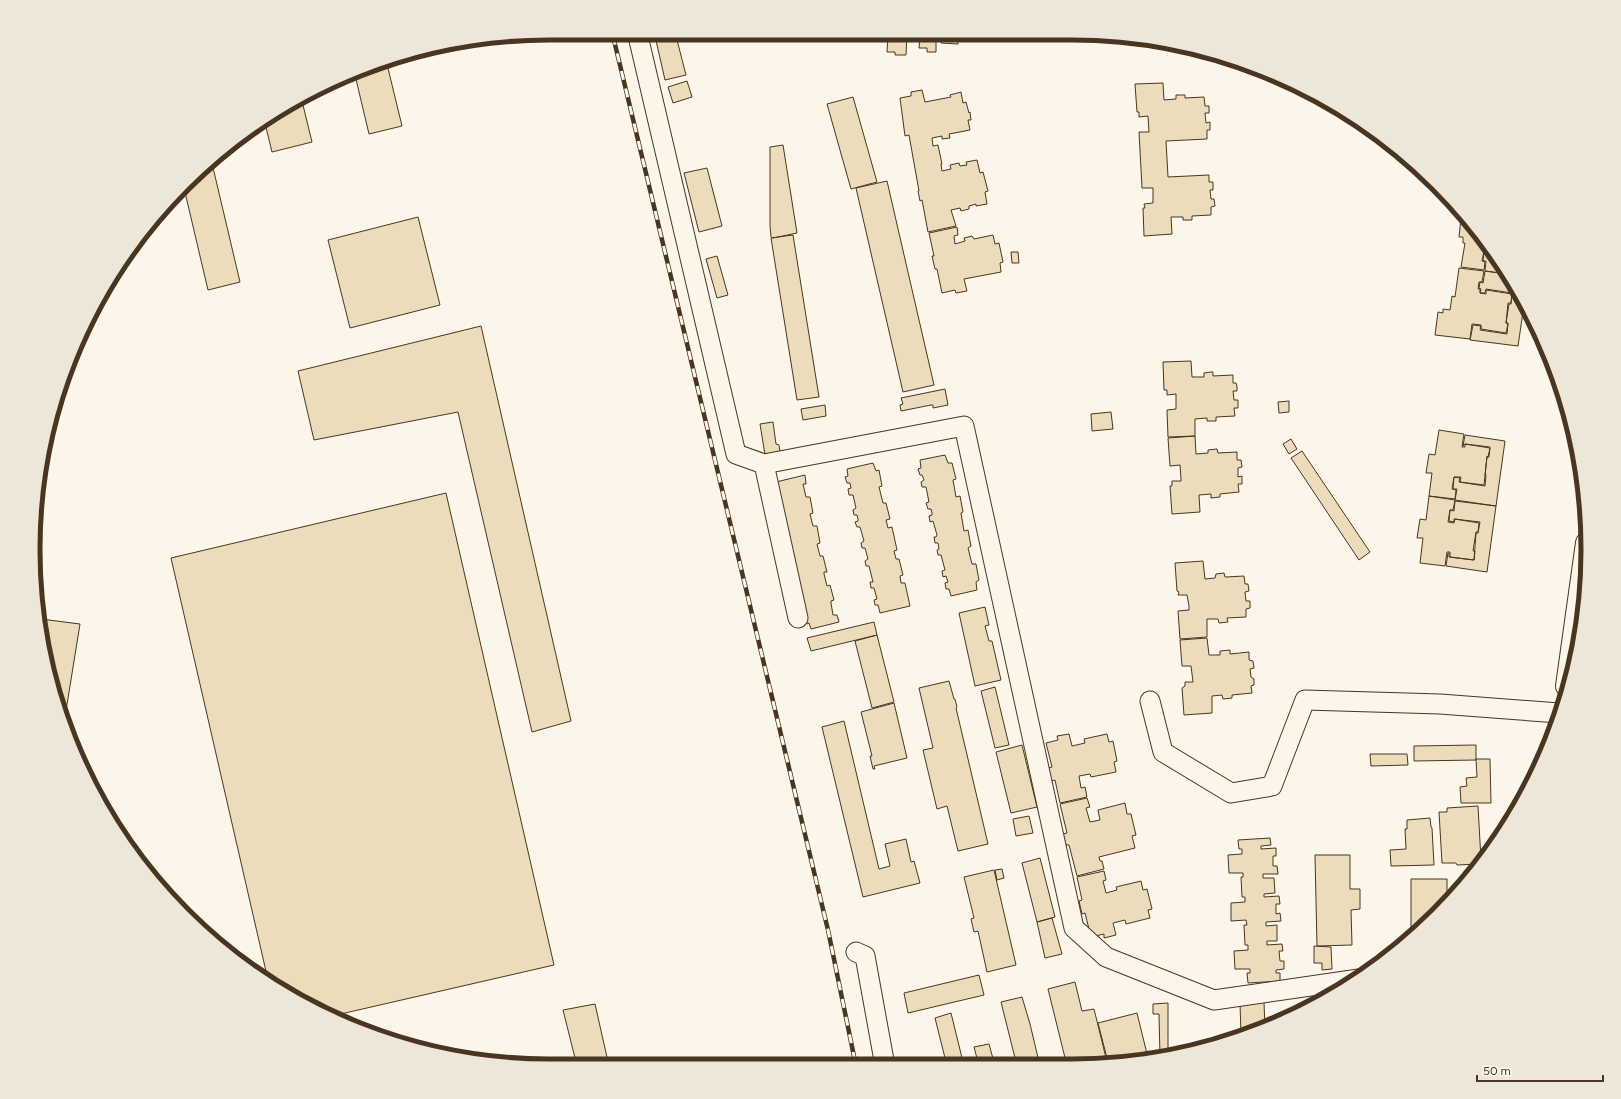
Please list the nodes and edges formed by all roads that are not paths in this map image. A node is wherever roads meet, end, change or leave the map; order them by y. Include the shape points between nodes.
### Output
1 (639, 40) edge
2 (764, 464) junction
3 (798, 618) dead end
4 (1150, 701) dead end
5 (1554, 713) edge
6 (856, 952) dead end
7 (1341, 982) edge
8 (884, 1059) edge

1 - 2 street via 736,454
2 - 3 street
2 - 7 street via 964,426 1074,928 1106,957 1214,1000
4 - 5 street via 1163,752 1230,793 1272,786 1305,700 1440,704
6 - 8 street via 865,956

